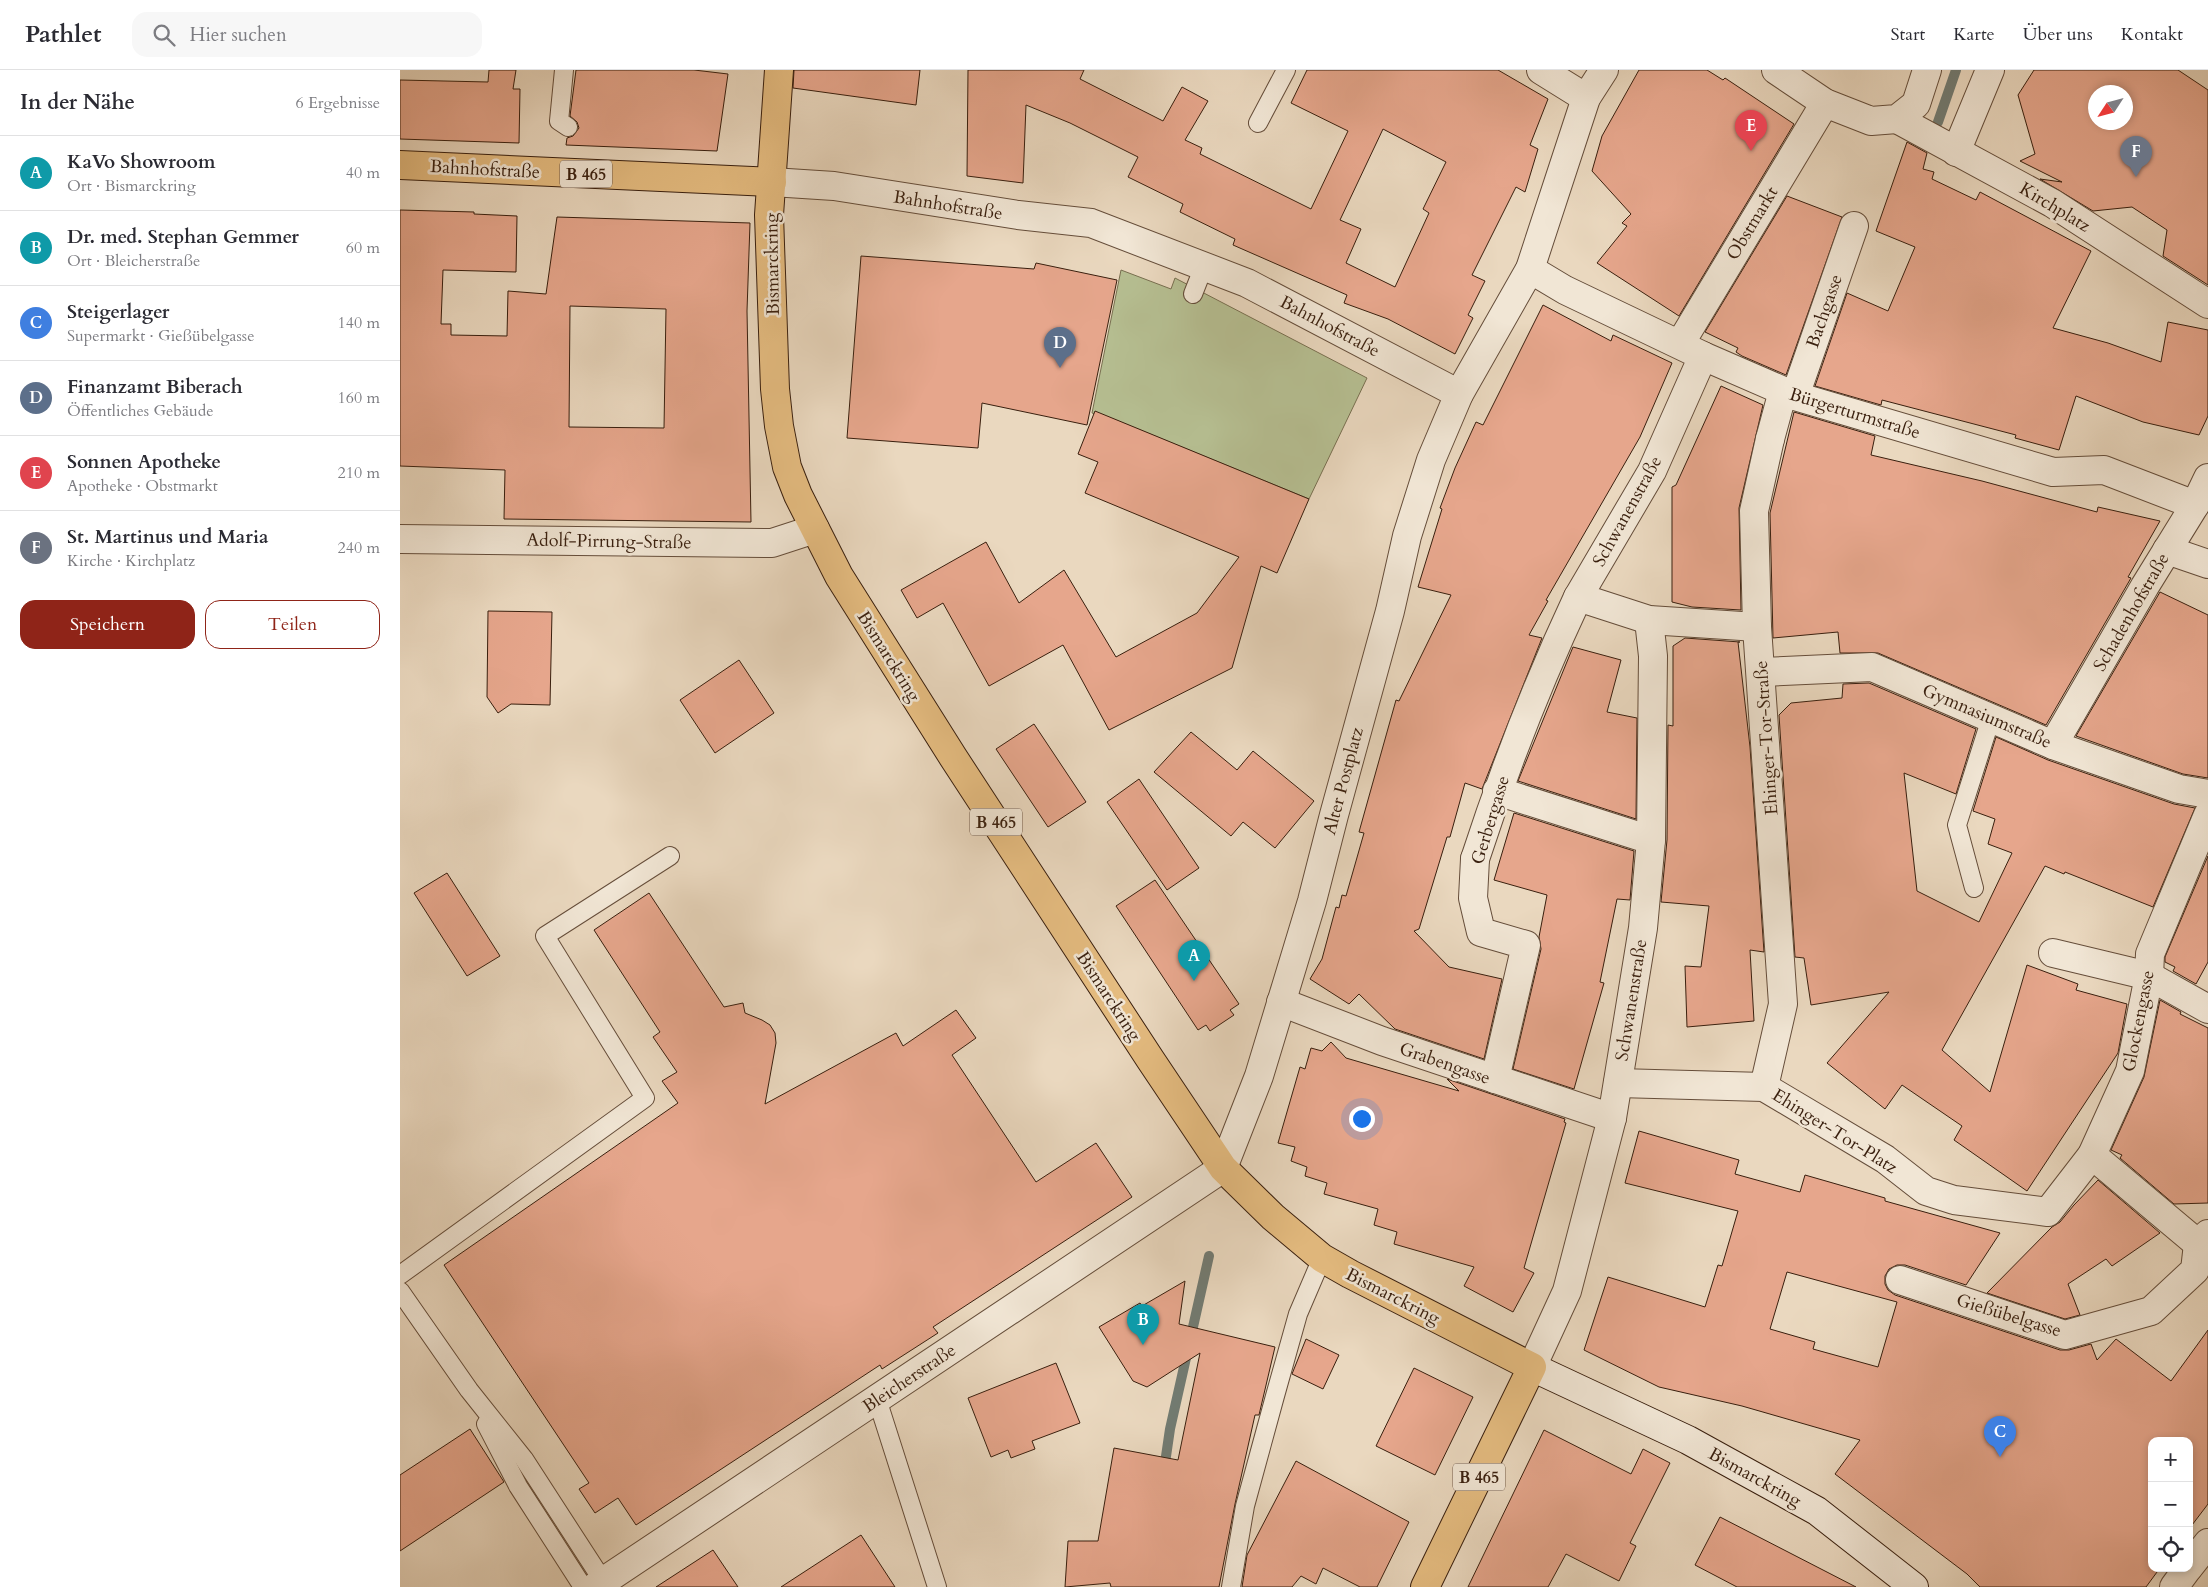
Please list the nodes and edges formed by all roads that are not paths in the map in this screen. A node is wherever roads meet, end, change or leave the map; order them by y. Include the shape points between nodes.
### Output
1 (564, 70) edge
2 (779, 70) edge
3 (1286, 70) edge
4 (1541, 70) edge
5 (1604, 70) edge
6 (1776, 70) edge
7 (1927, 70) edge
8 (1990, 70) edge
9 (1586, 98) junction
10 (1825, 103) junction
11 (1897, 119) junction
12 (1258, 122) dead end
13 (568, 127) dead end
14 (1956, 152) junction
15 (400, 165) edge
16 (772, 182) junction
17 (1854, 226) dead end
18 (1204, 266) junction
19 (1530, 269) junction
20 (1193, 294) dead end
21 (2208, 304) edge
22 (1691, 350) junction
23 (1789, 393) junction
24 (1459, 394) junction
25 (2208, 478) edge
26 (2195, 505) junction
27 (815, 529) junction
28 (400, 539) edge
29 (2167, 550) junction
30 (2208, 564) edge
31 (1578, 596) junction
32 (1649, 620) junction
33 (1757, 628) junction
34 (1762, 672) junction
35 (1991, 718) junction
36 (2053, 745) junction
37 (1497, 791) junction
38 (2208, 794) edge
39 (2208, 814) edge
40 (1651, 840) junction
41 (670, 856) dead end
42 (1974, 888) dead end
43 (2054, 953) dead end
44 (2149, 976) junction
45 (1281, 1002) junction
46 (2208, 1009) edge
47 (1495, 1080) junction
48 (1618, 1083) junction
49 (1764, 1086) junction
50 (1612, 1118) junction
51 (2092, 1155) junction
52 (1224, 1168) junction
53 (1926, 1191) joint
54 (2203, 1239) edge
55 (1322, 1258) junction
56 (400, 1274) edge
57 (1900, 1280) dead end
58 (400, 1291) edge
59 (1532, 1367) junction
60 (877, 1399) junction
61 (2208, 1543) edge
62 (2193, 1563) edge
63 (2186, 1572) edge
64 (601, 1584) edge
65 (937, 1587) edge
66 (1231, 1587) edge
67 (1425, 1587) edge
68 (1914, 1587) edge
69 (2174, 1587) edge

1 - 13 lane via 559,121
2 - 16 main road, Bismarckring / B 465
3 - 12 lane
4 - 9 street
5 - 9 street
6 - 10 street
7 - 11 street via 1916,104
8 - 14 street
9 - 19 street
10 - 11 street via 1871,121
10 - 22 street, Obstmarkt
11 - 14 street, Kirchplatz
14 - 21 street, Kirchplatz via 2052,203
15 - 16 main road, Bahnhofstraße / B 465
16 - 18 street, Bahnhofstraße via 834,186 1000,213 1091,223
16 - 27 main road, Bismarckring / B 465 via 769,215 779,426 787,466
17 - 23 street, Bachgasse
18 - 20 lane
18 - 24 street, Bahnhofstraße via 1247,283
19 - 22 street, Bürgerturmstraße via 1565,290
19 - 24 street
22 - 23 street, Bürgerturmstraße
22 - 31 street, Schwanenstraße via 1652,471
23 - 26 street, Bürgerturmstraße via 2053,472 2104,470
23 - 33 street, Ehinger-Tor-Straße via 1770,439 1754,511
24 - 45 street, Alter Postplatz via 1431,460 1411,521 1312,901
25 - 26 street, Schadenhofstraße
26 - 29 street, Schadenhofstraße
27 - 28 street, Adolf-Pirrung-Straße via 772,542
27 - 52 main road, Bismarckring / B 465 via 838,576 948,748
29 - 30 street
29 - 36 street, Schadenhofstraße
31 - 32 street
31 - 37 street, Gerbergasse via 1553,649
32 - 33 street
32 - 40 street, Schwanenstraße via 1652,656
33 - 34 street, Ehinger-Tor-Straße
34 - 35 street, Gymnasiumstraße via 1872,667
34 - 49 street, Ehinger-Tor-Straße via 1783,1004
35 - 36 street, Gymnasiumstraße
35 - 42 lane via 1957,825
36 - 38 street, Gymnasiumstraße via 2179,789
37 - 40 street
37 - 47 street, Gerbergasse via 1475,859 1473,898 1481,932 1526,945
39 - 44 street, Glockengasse via 2150,954
40 - 48 street, Schwanenstraße via 1643,928
41 - 56 lane via 545,936 645,1098
43 - 44 street
44 - 46 street
44 - 51 street, Glockengasse via 2130,1071
45 - 47 street, Grabengasse
45 - 52 street, Alter Postplatz via 1259,1076
47 - 50 street, Grabengasse
48 - 49 street, Ehinger-Tor-Platz
48 - 50 street, Schwanenstraße
49 - 53 street, Ehinger-Tor-Platz via 1886,1159
50 - 59 street, Schwanenstraße via 1567,1291
51 - 53 street, Glockengasse via 2048,1212 1954,1200
51 - 54 street, Gießübelgasse
52 - 55 main road, Bismarckring / B 465 via 1273,1217
52 - 60 street, Bleicherstraße
54 - 57 street, Gießübelgasse via 2194,1270 2151,1311 2065,1335
55 - 59 main road, Bismarckring / B 465
55 - 66 lane via 1298,1314 1278,1386 1245,1506
58 - 64 lane via 469,1390 524,1459
59 - 67 main road, B 465
59 - 68 street, Bismarckring via 1688,1440 1817,1511
60 - 64 street, Bleicherstraße
60 - 65 lane
61 - 62 street
63 - 69 street

